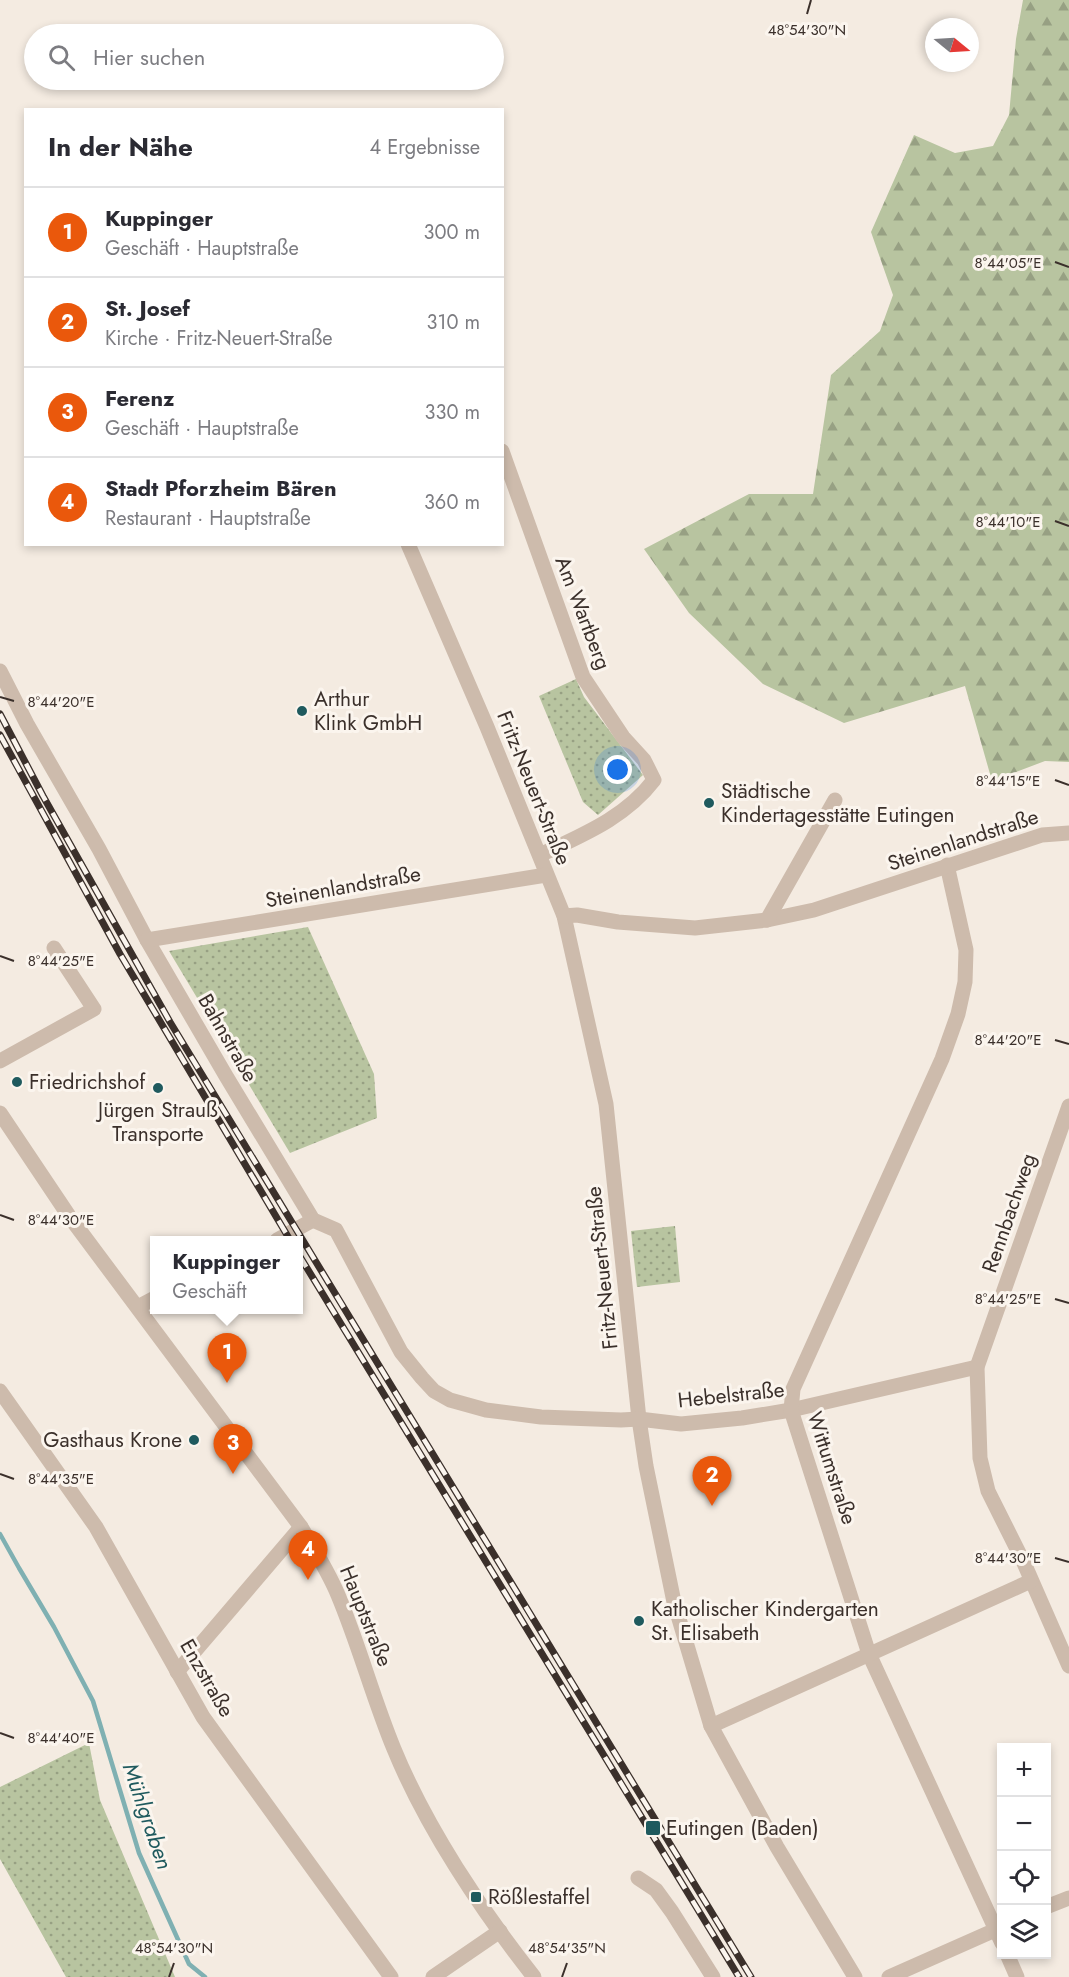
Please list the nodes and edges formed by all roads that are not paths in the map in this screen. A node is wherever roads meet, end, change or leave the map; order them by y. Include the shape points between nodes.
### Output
1 (504, 457) edge
2 (409, 546) edge
3 (0, 671) edge
4 (835, 800) dead end
5 (1069, 833) edge
6 (540, 855) junction
7 (948, 865) junction
8 (546, 875) junction
9 (564, 916) junction
10 (767, 920) junction
11 (147, 940) junction
12 (54, 948) dead end
13 (0, 1061) edge
14 (1069, 1106) edge
15 (0, 1113) edge
16 (313, 1220) junction
17 (284, 1236) edge
18 (150, 1301) edge
19 (138, 1307) junction
20 (977, 1367) junction
21 (0, 1392) edge
22 (450, 1400) joint
23 (791, 1410) junction
24 (639, 1419) junction
25 (301, 1527) junction
26 (1031, 1581) junction
27 (869, 1654) junction
28 (1069, 1666) edge
29 (177, 1672) junction
30 (711, 1726) junction
31 (638, 1878) dead end
32 (1069, 1898) edge
33 (1051, 1905) edge
34 (997, 1929) edge
35 (500, 1931) junction
36 (997, 1934) edge
37 (1009, 1959) edge
38 (391, 1977) edge
39 (433, 1977) edge
40 (534, 1977) edge
41 (713, 1977) edge
42 (855, 1977) edge
43 (889, 1977) edge
44 (1017, 1977) edge

1 - 6 street, Am Wartberg via 583,677 623,737 644,760 654,780 602,826
2 - 6 street, Fritz-Neuert-Straße
3 - 11 street, Bahnstraße
4 - 10 street
5 - 7 street, Steinenlandstraße via 1042,835
6 - 8 street, Fritz-Neuert-Straße
7 - 10 street, Steinenlandstraße via 814,910
7 - 23 street, Wittumstraße via 966,950 958,1014 942,1059 793,1389
8 - 9 street, Fritz-Neuert-Straße
8 - 11 street, Steinenlandstraße
9 - 10 street, Steinenlandstraße via 695,928
9 - 24 street, Fritz-Neuert-Straße via 606,1104
11 - 16 street, Bahnstraße
12 - 13 street via 94,1009
14 - 20 street, Rennbachweg
15 - 19 street, Hauptstraße via 69,1216
16 - 17 street
16 - 22 street, Bahnstraße via 336,1230 401,1352 434,1390
18 - 19 street
19 - 25 street, Hauptstraße
20 - 23 street, Hebelstraße
20 - 26 street via 980,1458 988,1491
21 - 29 street, Enzstraße via 96,1527
22 - 24 street, Hebelstraße via 486,1410 541,1417
23 - 24 street, Hebelstraße via 681,1424
23 - 27 street, Wittumstraße
24 - 30 street, Fritz-Neuert-Straße via 674,1602
25 - 29 street
25 - 35 street, Hauptstraße via 337,1593 407,1781
26 - 27 street
26 - 28 street
27 - 30 street
27 - 34 street, Wittumstraße
29 - 38 street, Enzstraße via 245,1777
30 - 42 street, Fritz-Neuert-Straße
31 - 41 street via 656,1890 668,1905
32 - 33 street
35 - 39 street
35 - 40 street, Hauptstraße
36 - 43 street
37 - 44 street

